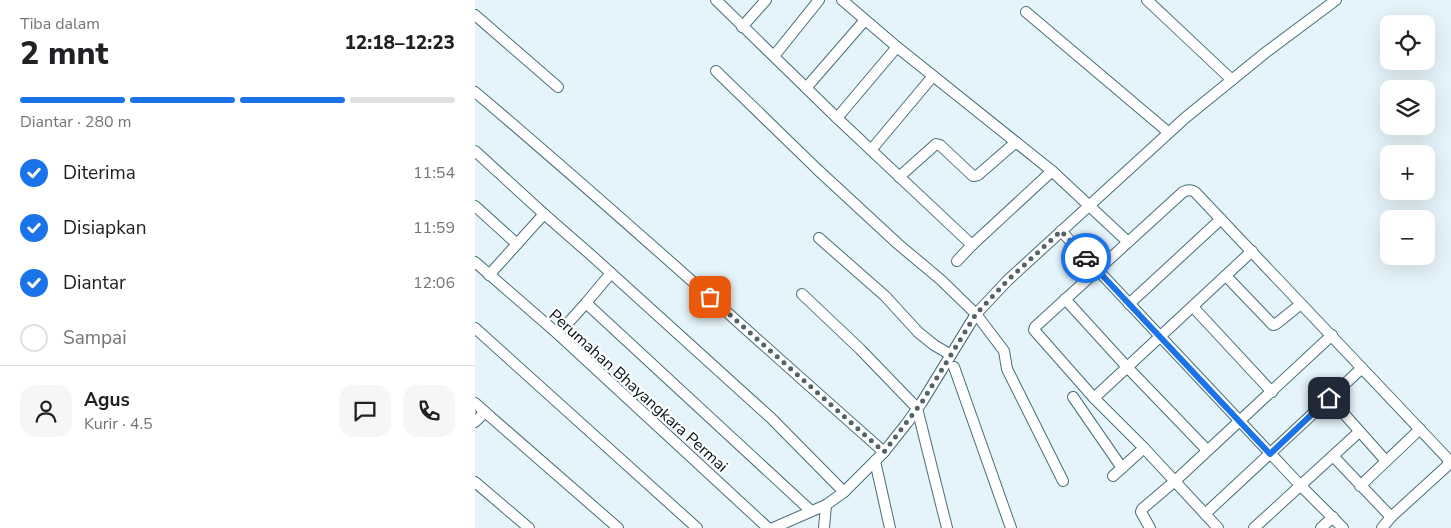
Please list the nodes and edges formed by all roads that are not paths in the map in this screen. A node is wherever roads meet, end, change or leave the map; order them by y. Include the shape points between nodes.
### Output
1 (716, 0) edge
2 (766, 0) edge
3 (819, 0) edge
4 (842, 0) edge
5 (1147, 0) edge
6 (1336, 0) edge
7 (1026, 12) dead end
8 (475, 15) edge
9 (865, 20) junction
10 (742, 27) junction
11 (897, 47) junction
12 (774, 56) junction
13 (716, 71) dead end
14 (933, 76) junction
15 (1232, 80) junction
16 (558, 87) dead end
17 (806, 88) junction
18 (475, 92) edge
19 (837, 118) junction
20 (1168, 132) junction
21 (1016, 142) junction
22 (871, 150) junction
23 (475, 151) edge
24 (1052, 171) junction
25 (899, 177) junction
26 (1089, 204) junction
27 (475, 206) edge
28 (543, 214) junction
29 (1221, 219) junction
30 (1061, 231) junction
31 (819, 238) dead end
32 (1128, 242) junction
33 (517, 244) junction
34 (972, 245) junction
35 (1252, 251) junction
36 (957, 261) dead end
37 (475, 262) edge
38 (1097, 270) junction
39 (611, 273) junction
40 (489, 274) junction
41 (1226, 276) junction
42 (802, 294) dead end
43 (1065, 299) junction
44 (585, 303) junction
45 (1129, 304) junction
46 (1301, 304) junction
47 (1193, 307) junction
48 (976, 314) junction
49 (475, 328) edge
50 (558, 334) junction
51 (1332, 335) junction
52 (1159, 336) junction
53 (951, 355) junction
54 (954, 367) dead end
55 (1127, 367) junction
56 (1362, 368) junction
57 (1272, 392) junction
58 (1073, 397) dead end
59 (1094, 398) junction
60 (1329, 398) junction
61 (475, 403) edge
62 (917, 408) junction
63 (485, 412) junction
64 (1240, 421) junction
65 (475, 422) edge
66 (1420, 429) junction
67 (1359, 432) junction
68 (1144, 448) junction
69 (1207, 450) junction
70 (884, 452) junction
71 (1270, 454) junction
72 (1333, 456) junction
73 (875, 461) junction
74 (1386, 461) junction
75 (1122, 468) junction
76 (1113, 476) dead end
77 (1063, 480) dead end
78 (1175, 481) junction
79 (475, 482) edge
80 (1300, 485) junction
81 (1360, 486) junction
82 (844, 492) junction
83 (826, 505) junction
84 (811, 511) junction
85 (1205, 514) junction
86 (1333, 517) junction
87 (1391, 517) junction
88 (529, 528) edge
89 (618, 528) edge
90 (697, 528) edge
91 (768, 528) edge
92 (773, 528) edge
93 (825, 528) edge
94 (890, 528) edge
95 (947, 528) edge
96 (1011, 528) edge
97 (1150, 528) edge
98 (1218, 528) edge
99 (1254, 528) edge
100 (1321, 528) edge
101 (1343, 528) edge
102 (1381, 528) edge

1 - 10 street
2 - 10 street
3 - 12 street
4 - 9 street
5 - 15 street
6 - 15 street
7 - 20 street
8 - 16 street
9 - 11 street
9 - 17 street
10 - 12 street
11 - 14 street
11 - 19 street
12 - 17 street
13 - 48 street via 818,170
14 - 21 street
14 - 22 street
15 - 20 street
17 - 19 street
18 - 70 street via 669,259
19 - 22 street
20 - 26 street
21 - 24 street
21 - 25 street via 973,176 936,144
22 - 25 street
23 - 28 street
24 - 26 street
24 - 34 street
25 - 34 street
26 - 30 street
26 - 32 street
27 - 33 street
28 - 33 street
28 - 39 street
29 - 32 street via 1193,190 1188,190
29 - 35 street
29 - 45 street
30 - 38 street
30 - 48 street
31 - 53 street via 885,296 918,332
32 - 38 street
33 - 40 street
34 - 36 street
35 - 41 street
35 - 46 street
37 - 40 street, Perumahan Bhayangkara Permai
38 - 43 street
38 - 45 street
39 - 44 street
39 - 82 street via 771,418
40 - 50 street, Perumahan Bhayangkara Permai
41 - 46 street via 1273,325
41 - 47 street
42 - 62 street
43 - 55 street
43 - 59 street via 1035,327 1035,331
44 - 50 street
44 - 84 street
45 - 52 street
46 - 51 street
47 - 52 street
47 - 57 street
48 - 53 street
48 - 77 street via 1004,351 1007,369
49 - 90 street
50 - 91 street, Perumahan Bhayangkara Permai
51 - 56 street
51 - 57 street
52 - 55 street
52 - 64 street
53 - 62 street
54 - 96 street
55 - 59 street
55 - 69 street
56 - 60 street
56 - 66 street
57 - 64 street
58 - 75 street
59 - 68 street
60 - 67 street
60 - 71 street
61 - 63 street
62 - 70 street
62 - 95 street
63 - 65 street
63 - 89 street
64 - 69 street
64 - 71 street
66 - 74 street
66 - 87 street via 1449,463
67 - 72 street
67 - 74 street
68 - 75 street
68 - 78 street
69 - 78 street
70 - 73 street
71 - 80 street
71 - 85 street
72 - 80 street
72 - 81 street
73 - 82 street
73 - 94 street
74 - 81 street
75 - 76 street
78 - 85 street
78 - 97 street via 1141,511
79 - 88 street
80 - 86 street
80 - 99 street
81 - 87 street
82 - 83 street
83 - 84 street
83 - 93 street
84 - 92 street
85 - 98 street
86 - 100 street
86 - 101 street
87 - 102 street

